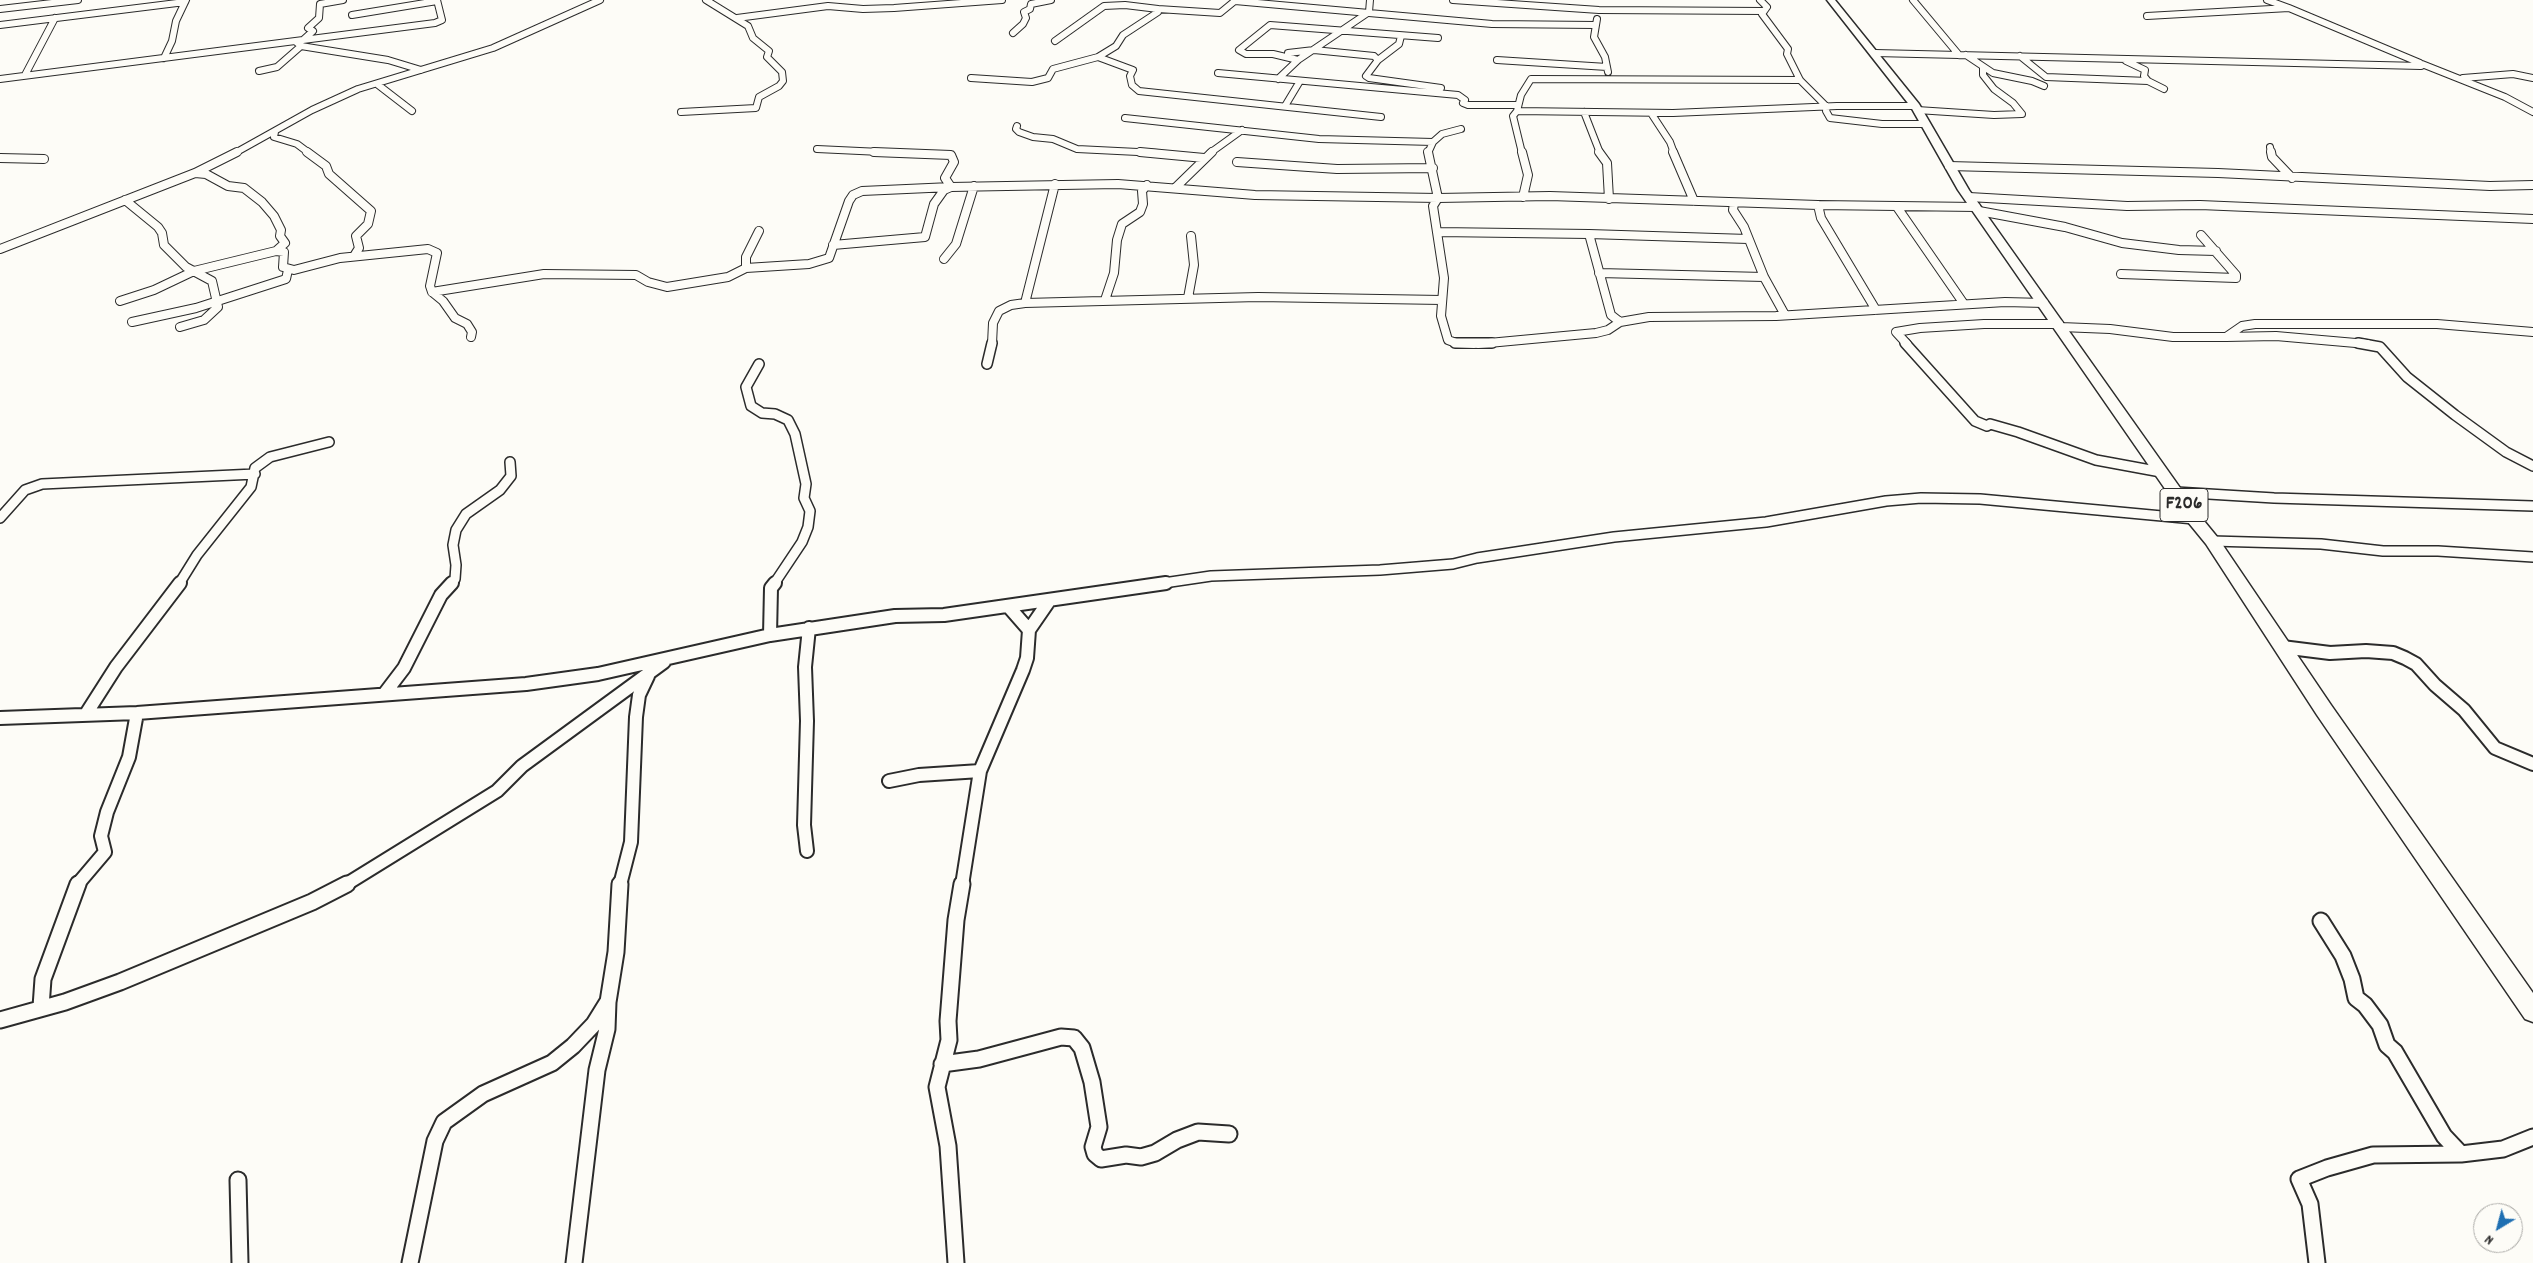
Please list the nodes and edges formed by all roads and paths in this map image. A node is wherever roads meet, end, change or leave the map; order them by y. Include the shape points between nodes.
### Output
1 (78, 0) edge
2 (343, 0) edge
3 (600, 0) edge
4 (706, 0) edge
5 (911, 0) edge
6 (1002, 0) edge
7 (1051, 0) edge
8 (1301, 0) edge
9 (1370, 0) edge
10 (1453, 0) edge
11 (1760, 0) edge
12 (1831, 0) edge
13 (1913, 0) edge
14 (2267, 0) edge
15 (185, 1) edge
16 (437, 1) edge
17 (1032, 1) edge
18 (1236, 1) edge
19 (1127, 3) edge
20 (378, 5) dead end
21 (917, 5) junction
22 (1292, 5) junction
23 (2289, 8) junction
24 (0, 9) edge
25 (1158, 9) junction
26 (1599, 10) junction
27 (1703, 10) junction
28 (1764, 11) junction
29 (376, 12) junction
30 (1369, 12) junction
31 (1220, 13) junction
32 (352, 15) dead end
33 (2147, 16) dead end
34 (55, 18) junction
35 (737, 18) junction
36 (1207, 19) dead end
37 (1704, 21) dead end
38 (0, 24) edge
39 (1595, 25) junction
40 (1340, 30) junction
41 (1013, 33) dead end
42 (1401, 36) junction
43 (1438, 38) dead end
44 (1055, 41) dead end
45 (300, 42) junction
46 (1314, 50) junction
47 (1875, 53) junction
48 (1273, 54) junction
49 (1962, 55) junction
50 (2020, 56) junction
51 (1098, 57) junction
52 (164, 58) junction
53 (2120, 58) junction
54 (1298, 60) junction
55 (1378, 60) junction
56 (1497, 60) dead end
57 (2422, 64) junction
58 (1607, 67) junction
59 (1982, 68) junction
60 (421, 70) junction
61 (259, 71) dead end
62 (1218, 73) dead end
63 (25, 75) junction
64 (971, 78) dead end
65 (2456, 78) junction
66 (2533, 78) edge
67 (0, 79) edge
68 (1278, 79) junction
69 (1800, 80) junction
70 (1300, 81) junction
71 (1609, 81) junction
72 (2148, 81) junction
73 (378, 84) junction
74 (2044, 86) dead end
75 (2164, 88) dead end
76 (1458, 95) junction
77 (1285, 106) junction
78 (1827, 107) junction
79 (1517, 108) junction
80 (1916, 108) junction
81 (412, 111) dead end
82 (681, 112) dead end
83 (1584, 112) junction
84 (2533, 112) edge
85 (1651, 113) junction
86 (1382, 117) dead end
87 (1125, 118) dead end
88 (1925, 124) junction
89 (1017, 126) dead end
90 (1461, 129) dead end
91 (1242, 130) junction
92 (275, 132) junction
93 (1433, 142) junction
94 (2270, 147) dead end
95 (817, 148) dead end
96 (0, 158) edge
97 (1204, 158) junction
98 (44, 159) dead end
99 (1237, 162) dead end
100 (1949, 166) junction
101 (1433, 168) junction
102 (195, 173) junction
103 (2292, 178) junction
104 (1055, 184) junction
105 (1147, 185) junction
106 (2533, 185) edge
107 (974, 186) junction
108 (951, 187) junction
109 (1175, 188) junction
110 (1523, 197) junction
111 (1438, 198) junction
112 (1609, 198) junction
113 (125, 200) junction
114 (1694, 201) junction
115 (1734, 203) junction
116 (1818, 205) junction
117 (1975, 205) junction
118 (1897, 207) junction
119 (2520, 219) junction
120 (2533, 219) edge
121 (2533, 226) edge
122 (758, 231) dead end
123 (1438, 232) junction
124 (1589, 234) junction
125 (2201, 235) dead end
126 (1191, 236) dead end
127 (1748, 239) junction
128 (833, 245) junction
129 (0, 249) edge
130 (276, 251) junction
131 (2216, 251) junction
132 (354, 256) junction
133 (944, 259) dead end
134 (746, 268) junction
135 (288, 270) junction
136 (194, 271) junction
137 (1599, 273) junction
138 (2121, 274) dead end
139 (1764, 278) junction
140 (432, 292) junction
141 (1188, 298) junction
142 (1105, 300) junction
143 (1442, 300) junction
144 (120, 301) dead end
145 (218, 301) junction
146 (1025, 303) junction
147 (2044, 303) junction
148 (1964, 304) junction
149 (1876, 310) junction
150 (1785, 315) junction
151 (132, 322) dead end
152 (1620, 322) junction
153 (2060, 326) junction
154 (180, 327) dead end
155 (2533, 332) edge
156 (471, 337) dead end
157 (2226, 338) junction
158 (759, 364) dead end
159 (987, 364) dead end
160 (329, 442) dead end
161 (510, 462) dead end
162 (2533, 466) edge
163 (2161, 472) junction
164 (255, 474) junction
165 (2176, 492) junction
166 (2533, 506) edge
167 (0, 518) edge
168 (2194, 519) junction
169 (2212, 541) junction
170 (2533, 557) edge
171 (1049, 600) junction
172 (1008, 606) junction
173 (809, 628) junction
174 (1029, 630) junction
175 (770, 635) junction
176 (2282, 647) junction
177 (665, 661) junction
178 (648, 674) junction
179 (385, 693) junction
180 (136, 713) junction
181 (86, 714) junction
182 (0, 718) edge
183 (2533, 764) edge
184 (980, 771) junction
185 (889, 781) dead end
186 (807, 851) dead end
187 (2321, 921) dead end
188 (608, 1002) junction
189 (41, 1007) junction
190 (2533, 1012) edge
191 (0, 1020) edge
192 (942, 1064) junction
193 (1229, 1134) dead end
194 (2533, 1137) edge
195 (2461, 1154) junction
196 (238, 1180) dead end
197 (240, 1263) edge
198 (410, 1263) edge
199 (574, 1263) edge
200 (956, 1263) edge
201 (2317, 1263) edge

1 - 24 street
2 - 45 street via 320,4 319,18 308,28 313,31
3 - 60 street via 512,41
4 - 35 street
5 - 21 street
6 - 21 street
7 - 17 street
8 - 22 street
9 - 30 street
10 - 26 street
11 - 28 street via 1768,7
12 - 47 main road, F206
13 - 49 street
14 - 23 street
15 - 34 street
15 - 52 street
16 - 29 street
16 - 45 street via 440,22
17 - 41 street via 1024,12 1024,24
18 - 22 street
18 - 31 street
19 - 25 street
19 - 44 street via 1104,6
20 - 29 street via 380,10
21 - 35 street via 863,9 822,6
22 - 30 street
23 - 33 street
23 - 57 street
25 - 31 street
25 - 51 street via 1123,36 1116,46
26 - 27 street via 1663,7
26 - 39 street
27 - 28 street
27 - 37 street
28 - 69 street via 1762,14 1767,24 1788,49 1787,54
29 - 32 street
30 - 39 street via 1492,24
30 - 40 street
31 - 36 street
34 - 38 street
34 - 63 street
35 - 82 street via 769,51 767,57 782,72 783,80 779,86 759,97 756,108
39 - 58 street via 1594,37
40 - 42 street
40 - 46 street
40 - 48 street via 1270,25 1240,50 1246,54
42 - 43 street
42 - 55 street via 1399,44
45 - 52 street
45 - 60 street
45 - 61 street via 277,67
46 - 48 street
46 - 54 street
46 - 55 street via 1374,56
47 - 49 street
47 - 80 main road, F206
48 - 54 street
49 - 50 street
49 - 59 street
50 - 53 street
50 - 72 street via 2046,77
51 - 64 street via 1064,64 1053,69 1048,78 1032,82
51 - 77 street via 1133,70 1130,76 1132,85 1139,91
52 - 63 street
53 - 57 street
53 - 72 street via 2145,70
54 - 68 street
55 - 76 street via 1366,76 1369,78 1421,84
56 - 58 street
57 - 65 street
58 - 71 street
59 - 74 street
59 - 80 street via 1983,75 1994,89 2022,114 2009,116
60 - 73 street
62 - 68 street
63 - 67 street
65 - 66 street via 2514,74
65 - 84 street
68 - 70 street
69 - 71 street
69 - 78 street
70 - 76 street
70 - 77 street
71 - 79 street via 1531,79
72 - 75 street
73 - 81 street
73 - 92 street via 358,89 312,110
76 - 79 street via 1468,105
77 - 86 street
78 - 80 street
78 - 85 street
78 - 88 street via 1830,118 1835,120
79 - 83 street
79 - 110 street via 1513,116 1528,175
80 - 88 main road, F206
83 - 85 street
83 - 112 street via 1596,148 1607,163
85 - 114 street via 1670,142
87 - 91 street
88 - 100 main road, F206
89 - 97 street via 1019,132 1053,139 1077,149
90 - 93 street via 1442,134
91 - 93 street via 1319,139
91 - 97 street
92 - 102 street
92 - 132 street via 274,137 297,144 322,162 329,174 371,211 368,224 356,236 359,248
93 - 101 street via 1428,152
94 - 103 street via 2272,157
95 - 108 street via 952,155 954,162 945,178
96 - 98 street
97 - 109 street
99 - 101 street via 1328,168
100 - 103 street via 2226,173
100 - 117 main road, F206
101 - 111 street
102 - 113 street
102 - 130 street via 206,174 228,186 244,188 262,202 274,216 285,243
103 - 106 street
104 - 105 street
104 - 107 street
104 - 146 street
105 - 109 street
105 - 142 street via 1142,191 1140,212 1122,224 1114,273
107 - 108 street
107 - 133 street via 956,244
108 - 128 street via 944,190 934,204 925,236
108 - 128 street via 876,189 853,195
109 - 111 street via 1223,194
110 - 111 street
110 - 112 street
111 - 123 street via 1433,206
112 - 114 street
113 - 129 street
113 - 136 street via 158,227 164,246
114 - 115 street
115 - 116 street
115 - 127 street via 1733,210
116 - 118 street
116 - 149 street via 1821,218
117 - 118 street
117 - 119 street via 2200,205
117 - 131 street via 2122,243
117 - 147 main road, F206
118 - 148 street
119 - 120 street
119 - 121 street
122 - 134 street via 746,257
123 - 124 street
123 - 143 street via 1444,278
124 - 127 street
124 - 137 street
125 - 131 street
126 - 141 street via 1194,264
127 - 139 street
128 - 134 street via 830,258 824,261
130 - 135 street via 284,252 283,267
130 - 136 street
131 - 138 street via 2236,278
132 - 135 street
132 - 140 street via 422,248 432,250 437,253 430,286
134 - 140 street via 728,277 667,287 636,275 544,274
135 - 145 street via 286,279
136 - 144 street via 154,290
136 - 145 street via 212,280
137 - 139 street
137 - 152 street via 1612,316
139 - 150 street
140 - 156 street via 455,318 467,324
141 - 142 street
141 - 143 street
142 - 146 street
143 - 152 street via 1441,316 1448,340 1456,343 1484,344 1596,333
145 - 151 street
145 - 154 street via 218,307 207,318
146 - 159 street via 999,311 993,323 992,354
147 - 148 street
147 - 153 main road, F206
148 - 149 street
149 - 150 street
150 - 152 street via 1649,317
153 - 157 street via 2165,337
153 - 163 main road, F206
153 - 163 street via 1984,324 1896,332 1975,421 2018,432 2096,460
155 - 157 street via 2437,324 2255,324 2242,326
157 - 162 street via 2276,336 2347,340 2380,347 2407,377 2455,416 2506,452
158 - 175 street via 746,387 750,406 788,420 795,434 806,484 804,498 810,511 802,542 771,588
160 - 164 street via 270,457 255,468
161 - 179 street via 510,476 500,490 466,514 456,530 453,545 455,579 441,595 404,668
163 - 165 main road, F206
164 - 167 street via 42,484 24,490
164 - 181 street via 252,487 197,555 171,597 116,667
165 - 166 street
165 - 168 main road, F206
168 - 169 main road, F206
168 - 171 street via 1980,498 1921,498 1766,522 1614,537 1453,564 1211,576
169 - 170 street
169 - 176 main road, F206
171 - 172 street
171 - 174 street
172 - 173 street via 944,615 894,616
172 - 174 street
173 - 175 street
173 - 186 street via 804,667 807,721 804,825
174 - 184 street via 1023,670
175 - 177 street
176 - 183 street via 2330,653 2393,653 2405,658 2416,664 2464,710 2495,748
176 - 190 main road, F206
177 - 178 street
177 - 179 street via 526,684
178 - 188 street via 639,695 636,717 631,842 620,880 616,952
178 - 189 street via 522,766 497,791 344,885 312,902 120,982
179 - 180 street
180 - 181 street
180 - 189 street via 129,757 101,836 105,852 77,885 43,979
181 - 182 street
184 - 185 street via 919,775
184 - 192 street via 956,920 949,1040
187 - 195 street via 2343,956 2356,998 2380,1025 2387,1045 2395,1052 2444,1136
188 - 198 street via 594,1024 552,1063 483,1094 444,1122 436,1141
188 - 199 street
189 - 191 street
192 - 193 street via 979,1059 1061,1037 1074,1038 1082,1048 1093,1089 1099,1127 1093,1147 1095,1154 1102,1159 1155,1153 1198,1132
192 - 200 street via 937,1087 948,1146
194 - 195 street via 2503,1149
195 - 201 street via 2373,1155 2299,1179 2310,1204
196 - 197 street

